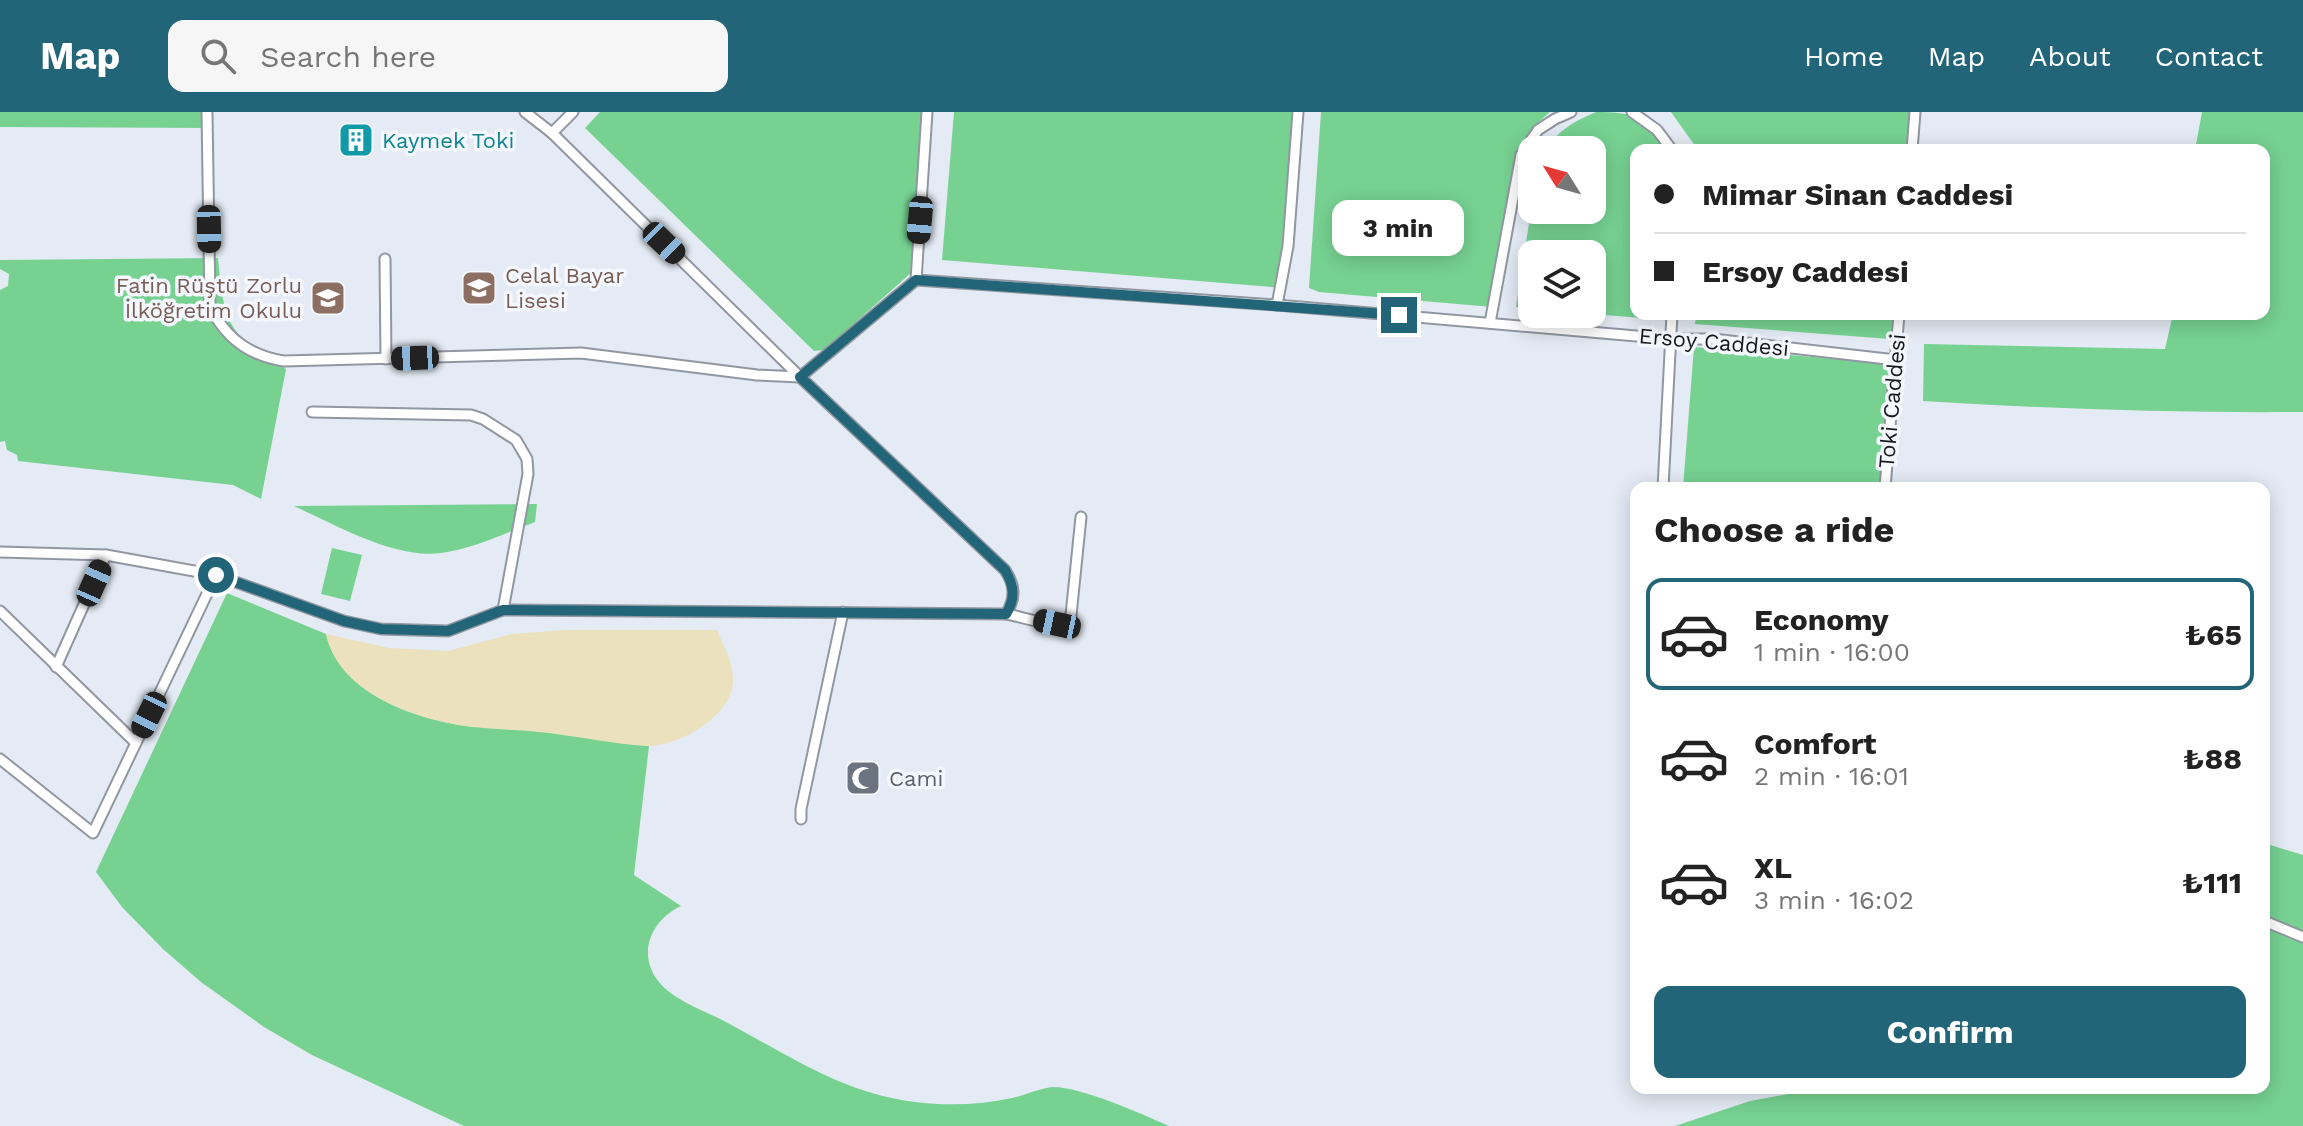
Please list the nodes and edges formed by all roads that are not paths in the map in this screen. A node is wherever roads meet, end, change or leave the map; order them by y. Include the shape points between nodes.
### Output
1 (207, 112) edge
2 (525, 112) edge
3 (573, 112) edge
4 (927, 112) edge
5 (1298, 112) edge
6 (1571, 112) edge
7 (1632, 112) edge
8 (1915, 112) edge
9 (552, 133) junction
10 (1668, 144) edge
11 (1912, 144) edge
12 (385, 259) dead end
13 (916, 280) junction
14 (1277, 305) junction
15 (1672, 320) edge
16 (1899, 320) edge
17 (1490, 323) junction
18 (1671, 339) junction
19 (386, 359) junction
20 (1896, 360) junction
21 (800, 377) junction
22 (312, 412) dead end
23 (1663, 482) edge
24 (1886, 482) edge
25 (1081, 517) dead end
26 (0, 552) edge
27 (106, 555) junction
28 (216, 575) junction
29 (503, 610) junction
30 (0, 611) edge
31 (843, 612) junction
32 (1006, 614) junction
33 (56, 667) junction
34 (136, 743) junction
35 (0, 759) edge
36 (801, 819) dead end
37 (2270, 923) edge
38 (2303, 937) edge

1 - 19 street via 210,306 218,322 240,344 272,359
2 - 9 street
3 - 9 street
4 - 13 street
5 - 14 street via 1288,246
6 - 17 street via 1538,130 1521,155
7 - 10 street
8 - 11 street
9 - 21 street
12 - 19 street
13 - 14 street, Ersoy Caddesi
13 - 21 street
14 - 17 street, Ersoy Caddesi
15 - 18 street
16 - 20 street, Toki Caddesi
17 - 18 street, Ersoy Caddesi
18 - 20 street, Ersoy Caddesi
18 - 23 street
19 - 21 street via 581,353
20 - 24 street, Toki Caddesi
21 - 32 street via 1005,570 1013,590
22 - 29 street via 458,413 483,419 516,440 527,459 528,474
25 - 32 street via 1069,618 1057,624
26 - 27 street
27 - 28 street
27 - 33 street
28 - 29 street via 381,629 448,631
28 - 34 street
29 - 31 street
30 - 33 street
31 - 32 street
31 - 36 street
33 - 34 street
34 - 35 street via 93,833
37 - 38 street

